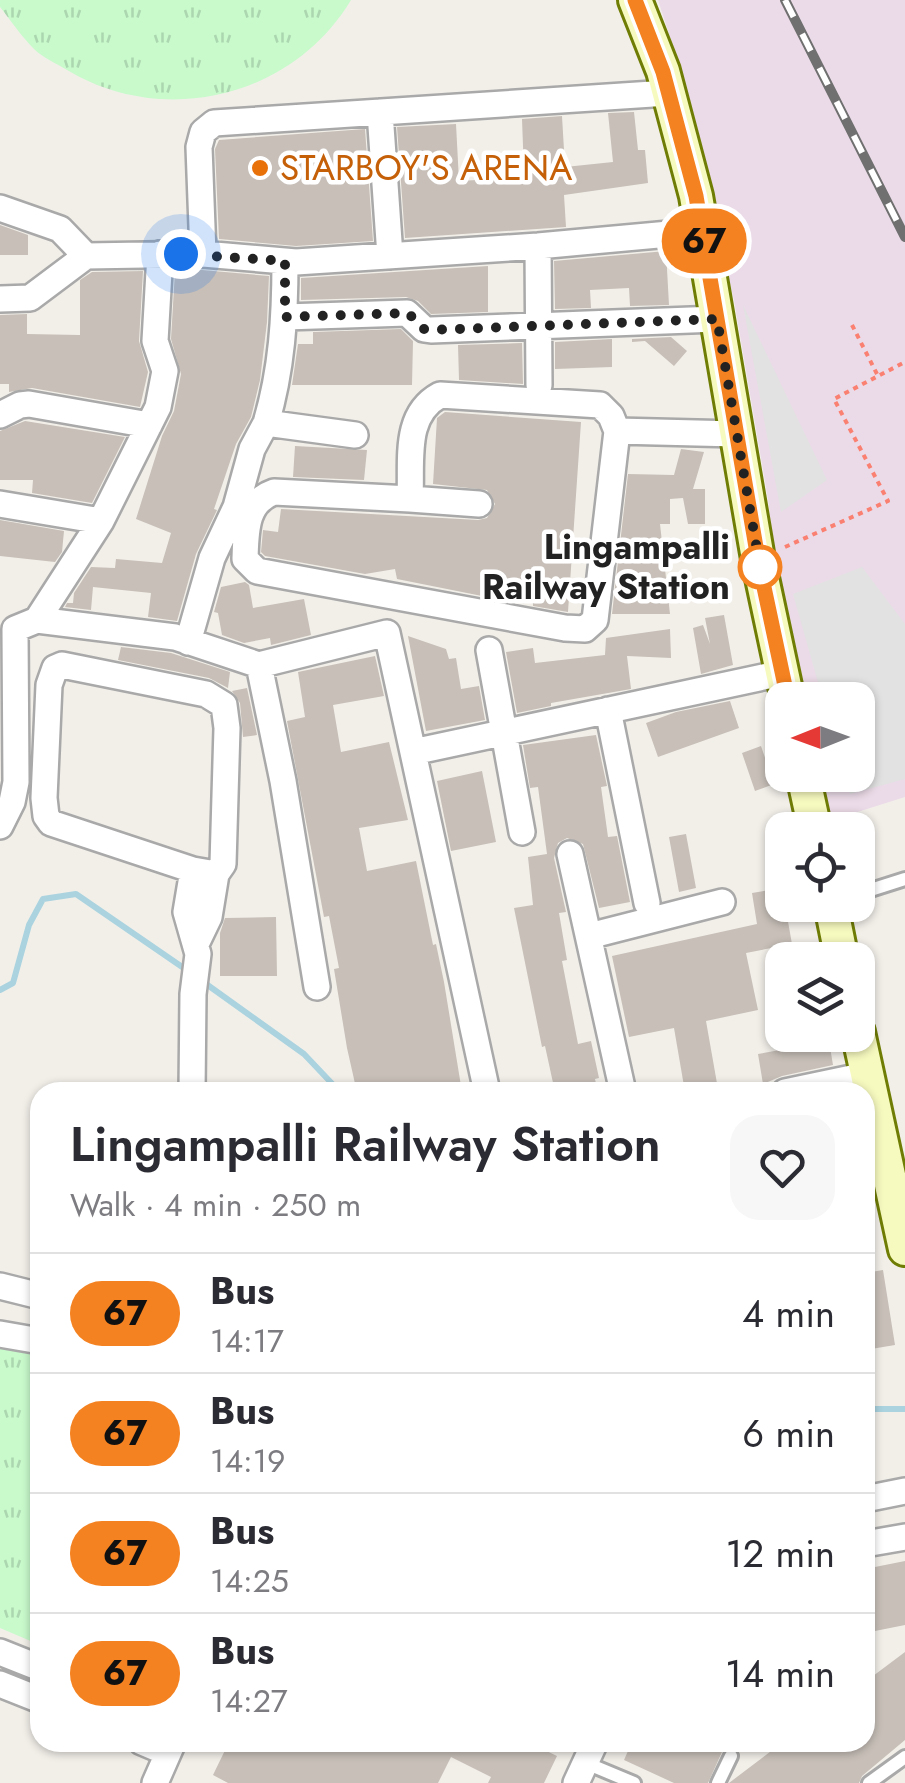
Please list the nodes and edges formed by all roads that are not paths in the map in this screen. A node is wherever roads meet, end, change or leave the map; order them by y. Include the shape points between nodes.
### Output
1 (635, 0) edge
2 (668, 94) junction
3 (380, 112) junction
4 (0, 208) edge
5 (702, 231) junction
6 (538, 246) junction
7 (160, 254) junction
8 (203, 254) junction
9 (86, 256) junction
10 (390, 256) junction
11 (285, 261) junction
12 (0, 300) edge
13 (285, 317) junction
14 (717, 319) junction
15 (540, 326) junction
16 (538, 385) dead end
17 (0, 415) edge
18 (266, 423) junction
19 (148, 425) junction
20 (617, 431) junction
21 (737, 434) junction
22 (356, 435) dead end
23 (410, 499) junction
24 (0, 504) edge
25 (479, 504) dead end
26 (101, 521) junction
27 (17, 626) edge
28 (188, 642) junction
29 (489, 650) dead end
30 (259, 665) junction
31 (784, 682) edge
32 (765, 690) edge
33 (608, 710) junction
34 (504, 732) junction
35 (413, 752) junction
36 (0, 826) edge
37 (522, 832) dead end
38 (570, 854) dead end
39 (204, 872) junction
40 (905, 878) edge
41 (875, 888) edge
42 (648, 902) dead end
43 (722, 902) dead end
44 (588, 936) junction
45 (317, 988) dead end
46 (862, 1052) edge
47 (866, 1075) junction
48 (192, 1082) edge
49 (485, 1082) edge
50 (622, 1082) edge
51 (833, 1082) edge
52 (868, 1082) edge
53 (875, 1115) edge
54 (905, 1249) edge
55 (0, 1286) edge
56 (30, 1294) edge
57 (0, 1334) edge
58 (30, 1340) edge
59 (905, 1492) edge
60 (875, 1497) edge
61 (905, 1538) edge
62 (875, 1542) edge
63 (0, 1652) edge
64 (30, 1664) edge
65 (0, 1684) edge
66 (30, 1696) edge
67 (168, 1752) edge
68 (731, 1756) dead end
69 (905, 1756) edge
70 (586, 1763) edge
71 (154, 1783) edge
72 (634, 1783) edge
73 (718, 1783) edge
74 (868, 1783) edge

1 - 2 street
2 - 3 street
2 - 5 street
3 - 8 street via 214,123 202,132
3 - 10 street
4 - 9 street via 60,229
5 - 6 street
5 - 14 street
6 - 10 street
6 - 15 street
7 - 8 street
7 - 9 street
7 - 19 street via 155,341 164,387
8 - 11 street
9 - 12 street via 30,298
10 - 11 street
11 - 13 street
13 - 15 street via 408,313 431,330
13 - 18 street
14 - 15 street
14 - 21 street
15 - 16 street
17 - 19 street via 29,404
18 - 22 street
18 - 28 street via 212,558
19 - 26 street
20 - 21 street
20 - 23 street via 600,405 440,395 423,404 414,422
20 - 23 street via 595,620 585,629 256,571 245,559 254,503 274,492
21 - 31 street
23 - 25 street
24 - 26 street
26 - 27 street
27 - 28 street
27 - 36 street via 16,782
28 - 30 street
29 - 34 street
30 - 35 street via 388,633
30 - 45 street
32 - 33 street
33 - 34 street
33 - 42 street
34 - 35 street
34 - 37 street
35 - 49 street
38 - 44 street
39 - 39 street via 50,823 44,798 55,668 72,665 206,694 224,705 223,864
39 - 48 street via 186,912 197,949
40 - 41 lane
43 - 44 street
44 - 50 street
46 - 47 street
47 - 51 street
47 - 52 street
53 - 54 street
55 - 56 street
57 - 58 street
59 - 60 street
61 - 62 street
63 - 64 street
65 - 66 street
67 - 71 street
68 - 73 lane
69 - 74 lane
70 - 72 lane

